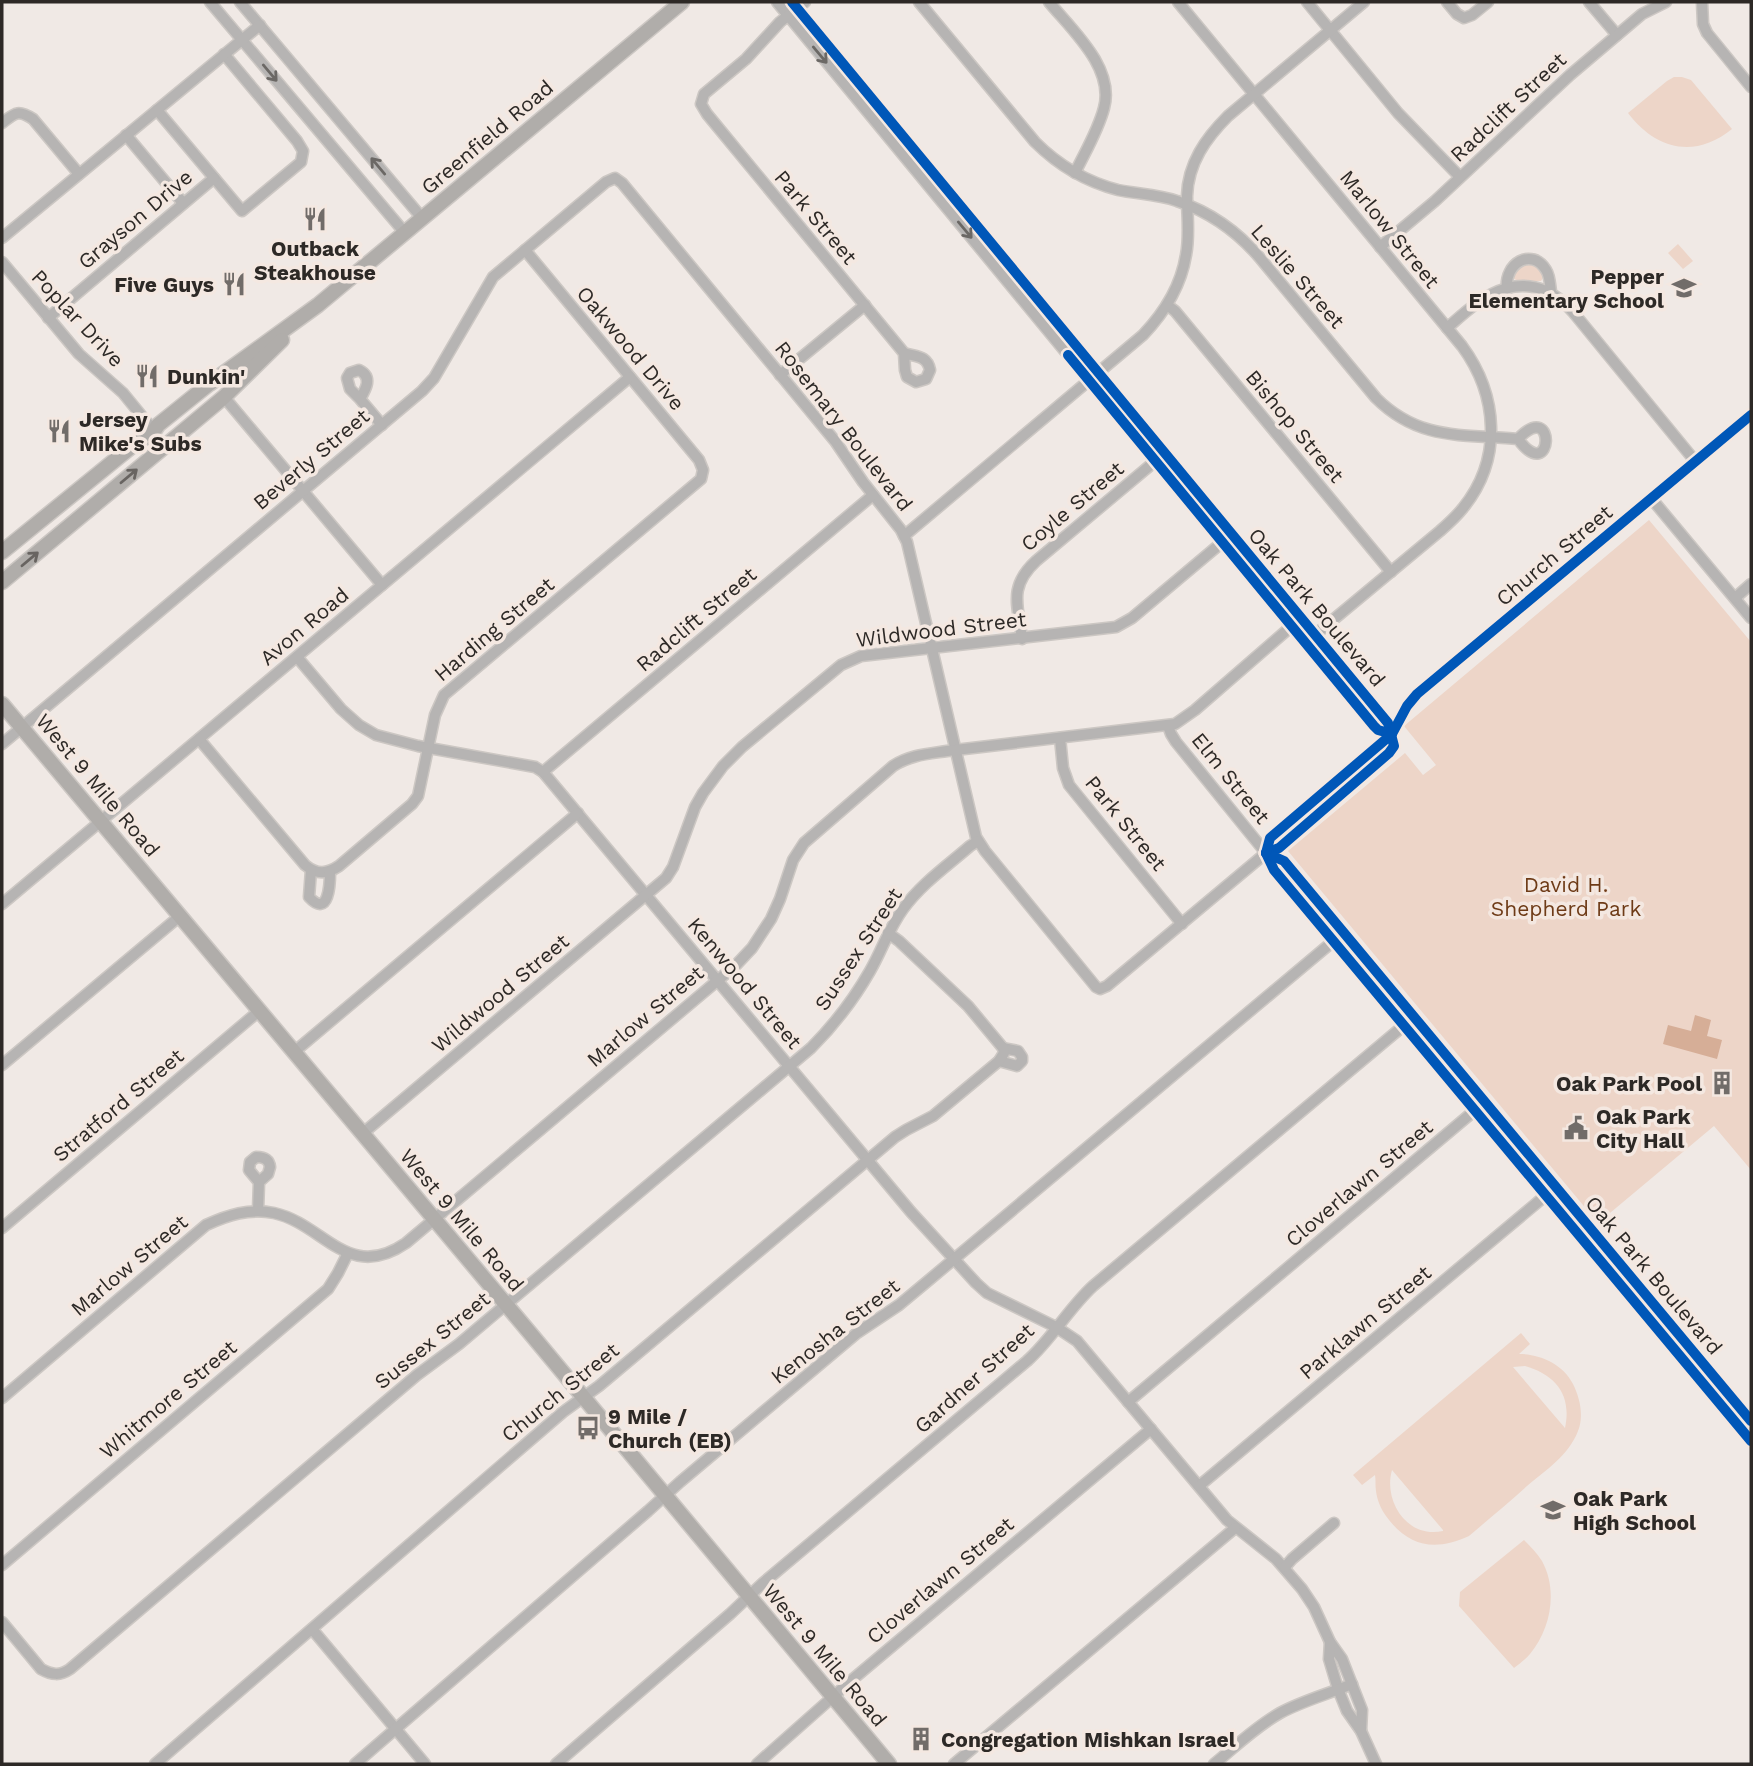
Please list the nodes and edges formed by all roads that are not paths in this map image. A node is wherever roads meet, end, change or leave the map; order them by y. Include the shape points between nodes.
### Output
1 (211, 2) edge
2 (682, 2) edge
3 (777, 2) edge
4 (919, 2) edge
5 (1049, 2) edge
6 (1178, 2) edge
7 (1307, 2) edge
8 (1364, 2) edge
9 (1447, 2) edge
10 (1488, 2) edge
11 (1589, 2) edge
12 (1666, 2) edge
13 (1702, 2) edge
14 (242, 4) edge
15 (798, 4) edge
16 (788, 16) junction
17 (226, 20) junction
18 (260, 25) junction
19 (1330, 30) junction
20 (1617, 35) junction
21 (243, 40) junction
22 (224, 54) junction
23 (1751, 87) edge
24 (1254, 93) junction
25 (157, 110) junction
26 (337, 117) junction
27 (2, 123) edge
28 (319, 132) junction
29 (126, 135) junction
30 (905, 148) junction
31 (1075, 173) junction
32 (79, 174) junction
33 (1460, 177) junction
34 (214, 178) junction
35 (615, 178) joint
36 (183, 204) junction
37 (1187, 205) junction
38 (422, 218) junction
39 (405, 233) junction
40 (2, 238) edge
41 (1380, 247) junction
42 (525, 250) junction
43 (1001, 255) junction
44 (2, 262) edge
45 (992, 262) junction
46 (1507, 289) junction
47 (1551, 292) junction
48 (318, 305) junction
49 (865, 305) junction
50 (1167, 305) junction
51 (48, 318) junction
52 (1447, 328) junction
53 (904, 353) dead end
54 (780, 375) junction
55 (1093, 376) junction
56 (630, 377) junction
57 (224, 397) junction
58 (360, 400) dead end
59 (1751, 415) edge
60 (382, 425) junction
61 (154, 431) junction
62 (1491, 437) junction
63 (1518, 439) dead end
64 (1165, 453) junction
65 (1156, 461) junction
66 (1695, 461) junction
67 (704, 473) joint
68 (95, 476) junction
69 (303, 491) junction
70 (873, 495) junction
71 (105, 496) junction
72 (1651, 498) junction
73 (46, 516) junction
74 (1232, 534) junction
75 (58, 536) junction
76 (904, 536) junction
77 (1222, 542) junction
78 (2, 552) edge
79 (1391, 572) junction
80 (2, 582) edge
81 (1751, 584) edge
82 (382, 585) junction
83 (1735, 598) junction
84 (1301, 618) junction
85 (1751, 618) edge
86 (1291, 626) junction
87 (1315, 635) junction
88 (1021, 639) junction
89 (1305, 643) junction
90 (932, 648) junction
91 (297, 657) junction
92 (2, 704) edge
93 (1168, 726) junction
94 (22, 727) junction
95 (1391, 734) junction
96 (1060, 738) junction
97 (200, 739) junction
98 (2, 744) edge
99 (428, 748) junction
100 (955, 750) junction
101 (543, 772) junction
102 (1345, 774) junction
103 (1353, 785) junction
104 (1307, 808) junction
105 (578, 813) junction
106 (1315, 817) junction
107 (101, 822) junction
108 (978, 841) junction
109 (1266, 853) junction
110 (311, 870) junction
111 (330, 872) junction
112 (647, 895) junction
113 (2, 905) edge
114 (180, 916) junction
115 (1181, 924) junction
116 (888, 933) junction
117 (1343, 933) junction
118 (1334, 941) junction
119 (718, 981) junction
120 (1100, 989) joint
121 (259, 1011) junction
122 (1414, 1017) junction
123 (1405, 1026) junction
124 (1003, 1048) junction
125 (293, 1052) junction
126 (999, 1061) junction
127 (2, 1065) edge
128 (790, 1066) junction
129 (1485, 1102) junction
130 (1475, 1110) junction
131 (362, 1134) junction
132 (1528, 1152) junction
133 (869, 1160) junction
134 (1518, 1161) junction
135 (259, 1182) dead end
136 (1556, 1187) junction
137 (1546, 1195) junction
138 (258, 1211) junction
139 (435, 1220) junction
140 (2, 1228) edge
141 (348, 1253) junction
142 (954, 1259) junction
143 (506, 1305) junction
144 (1056, 1327) junction
145 (2, 1398) edge
146 (584, 1398) junction
147 (1128, 1402) junction
148 (1751, 1421) edge
149 (1151, 1429) junction
150 (1751, 1441) edge
151 (1199, 1486) junction
152 (666, 1496) junction
153 (1334, 1523) dead end
154 (1235, 1528) junction
155 (2, 1565) edge
156 (1285, 1567) junction
157 (749, 1597) junction
158 (2, 1622) edge
159 (312, 1629) junction
160 (1330, 1642) junction
161 (1352, 1684) junction
162 (1338, 1689) junction
163 (833, 1697) junction
164 (396, 1729) junction
165 (1361, 1731) junction
166 (155, 1764) edge
167 (355, 1764) edge
168 (425, 1764) edge
169 (556, 1764) edge
170 (757, 1764) edge
171 (889, 1764) edge
172 (954, 1764) edge
173 (1213, 1764) edge
174 (1376, 1764) edge

1 - 17 street
2 - 38 main road, Greenfield Road
3 - 16 street, Oak Park Boulevard
4 - 31 street, Leslie Street via 1035,142
5 - 31 street via 1096,60 1104,78 1101,120
6 - 24 street, Marlow Street
7 - 19 street
8 - 19 street
9 - 10 street via 1464,18
11 - 20 street
12 - 20 street, Radclift Street
13 - 23 street via 1707,33
14 - 17 street
14 - 18 street
15 - 16 street
15 - 30 street, Oak Park Boulevard
16 -> 30 street, Oak Park Boulevard
16 - 49 street, Park Street via 704,94 701,104
17 - 21 street
18 - 21 street
18 - 26 street
19 - 24 street
19 - 33 street via 1409,125
20 - 33 street, Radclift Street
21 - 22 street
21 -> 28 street
22 - 25 street
22 - 34 street via 303,151 300,162 242,211
24 - 37 street via 1202,146 1189,178
24 - 41 street, Marlow Street
25 - 29 street
25 - 34 street
26 - 28 street
38 -> 26 street
27 - 32 street via 23,113
28 - 39 street
29 - 32 street
29 - 36 street
30 - 43 street, Oak Park Boulevard
30 -> 45 street, Oak Park Boulevard
31 - 37 street, Leslie Street via 1117,190
32 - 40 street
33 - 41 street, Radclift Street
34 - 36 street, Grayson Drive
35 - 42 street, Beverly Street
35 - 54 street, Rosemary Boulevard
36 - 51 street, Grayson Drive
37 - 50 street via 1187,254
37 - 62 street, Leslie Street via 1241,238 1393,414 1437,433
38 - 39 main road, Greenfield Road
39 - 48 main road, Greenfield Road
41 - 52 street, Marlow Street
42 - 56 street, Oakwood Drive
42 - 60 street, Beverly Street via 493,277 434,379
43 - 45 street
43 - 55 street, Oak Park Boulevard
44 - 51 street, Poplar Drive
45 - 55 street, Oak Park Boulevard
46 - 47 street via 1524,286
46 - 47 street via 1507,274 1513,266 1531,260 1546,270
46 - 52 street via 1482,299
47 - 66 street via 1566,303
48 - 57 main road, Greenfield Road
48 - 61 main road, Greenfield Road via 209,384
49 - 53 street, Park Street
49 - 54 street
50 - 55 street via 1143,335
50 - 79 street, Bishop Street
51 - 61 street, Poplar Drive
52 - 62 street, Marlow Street via 1482,381
54 - 70 street, Rosemary Boulevard
55 - 64 street, Oak Park Boulevard
55 - 65 street, Oak Park Boulevard
55 - 76 street
56 - 67 street, Oakwood Drive via 699,460
56 - 82 street, Avon Road
57 - 69 street
71 -> 57 main road, Greenfield Road
58 - 60 street
59 - 66 street, Church Street
60 - 69 street, Beverly Street
61 - 68 main road, Greenfield Road
62 - 63 street, Leslie Street
62 - 79 street, Marlow Street via 1483,474 1469,501
64 - 65 street, Coyle Street
64 - 74 street, Oak Park Boulevard
65 - 77 street, Oak Park Boulevard
65 - 88 street, Coyle Street via 1022,575 1017,593
66 - 72 street, Church Street
67 - 99 street, Harding Street via 449,691 438,706
68 - 71 main road
68 - 73 main road, Greenfield Road
69 - 82 street
69 - 94 street, Beverly Street
70 - 76 street, Rosemary Boulevard
70 - 101 street, Radclift Street
71 - 75 main road, Greenfield Road
72 - 83 street
72 - 95 street, Church Street via 1417,694
73 - 75 main road via 58,526
73 - 78 main road, Greenfield Road
74 - 77 street, Wildwood Street
74 - 84 street, Oak Park Boulevard
80 -> 75 main road, Greenfield Road
76 - 90 street, Rosemary Boulevard
77 - 86 street, Oak Park Boulevard
77 - 88 street, Wildwood Street via 1121,626
79 - 87 street, Marlow Street
81 - 83 street
82 - 91 street, Avon Road
83 - 85 street
84 - 86 street, Marlow Street
84 - 87 street, Oak Park Boulevard
86 - 89 street, Oak Park Boulevard
86 - 93 street, Marlow Street via 1182,721
87 - 89 street, Marlow Street
87 - 95 street, Oak Park Boulevard via 1388,723
88 - 90 street, Wildwood Street
89 - 95 street, Oak Park Boulevard via 1374,726
90 - 100 street, Rosemary Boulevard
90 - 112 street, Wildwood Street via 848,660 742,747 703,793 673,867
91 - 97 street, Avon Road
91 - 99 street via 359,725 388,739
92 - 94 main road, West 9 Mile Road
93 - 96 street, Marlow Street
93 - 109 street, Elm Street
94 - 98 street, Beverly Street
94 - 107 main road, West 9 Mile Road
95 - 102 street, Church Street
95 - 103 street, Church Street via 1394,746 1389,753
96 - 100 street, Marlow Street
96 - 115 street, Park Street via 1069,785
97 - 107 street, Avon Road
97 - 110 street
99 - 101 street
99 - 111 street, Harding Street via 415,800
100 - 108 street, Rosemary Boulevard
100 - 119 street, Marlow Street via 902,760 804,843 761,936
101 - 105 street, Kenwood Street
102 - 103 street
102 - 104 street, Church Street
103 - 106 street, Church Street
104 - 106 street
104 - 109 street, Church Street via 1270,838
105 - 112 street, Kenwood Street
105 - 125 street
106 - 109 street, Church Street via 1279,848
107 - 113 street, Avon Road
107 - 114 main road, West 9 Mile Road
108 - 116 street, Sussex Street via 913,897
108 - 120 street, Rosemary Boulevard
109 - 115 street, Church Street
109 - 117 street, Oak Park Boulevard via 1284,861
109 - 118 street, Oak Park Boulevard
110 - 111 street
110 - 111 street via 309,897 319,904 329,894
112 - 119 street, Kenwood Street
112 - 131 street, Wildwood Street
114 - 121 main road, West 9 Mile Road
114 - 127 street
115 - 120 street, Church Street
116 - 124 street, Church Street via 968,1006
116 - 128 street, Sussex Street via 851,1002
117 - 118 street, Kenosha Street
117 - 122 street, Oak Park Boulevard
118 - 123 street, Oak Park Boulevard
118 - 142 street, Kenosha Street
119 - 128 street, Kenwood Street
119 - 139 street, Marlow Street
121 - 125 main road, West 9 Mile Road
121 - 140 street, Stratford Street
122 - 123 street, Gardner Street
122 - 129 street, Oak Park Boulevard
123 - 130 street, Oak Park Boulevard
123 - 144 street, Gardner Street via 1093,1286
124 - 126 street
124 - 126 street, Church Street via 1018,1051 1022,1061 1014,1066
125 - 131 main road, West 9 Mile Road
126 - 133 street, Church Street via 933,1116 906,1130
128 - 133 street, Kenwood Street
128 - 143 street, Sussex Street
129 - 130 street, Cloverlawn Street
129 - 132 street, Oak Park Boulevard
130 - 134 street, Oak Park Boulevard
130 - 147 street, Cloverlawn Street
131 - 139 main road, West 9 Mile Road
132 - 134 street
132 - 136 street, Oak Park Boulevard
133 - 142 street, Kenwood Street
133 - 146 street, Church Street
134 - 137 street, Oak Park Boulevard
135 - 138 street
136 - 137 street, Parklawn Street
136 - 148 street, Oak Park Boulevard
137 - 150 street, Oak Park Boulevard
137 - 151 street, Parklawn Street
138 - 141 street, Marlow Street via 297,1222
138 - 145 street, Marlow Street via 233,1214 206,1225
139 - 141 street, Marlow Street via 386,1254
139 - 143 main road, West 9 Mile Road
141 - 155 street, Whitmore Street via 320,1295
142 - 144 street, Kenwood Street via 993,1297
142 - 152 street, Kenosha Street via 858,1333
143 - 146 main road, West 9 Mile Road
143 - 158 street, Sussex Street via 66,1671 53,1674 41,1669
144 - 147 street, Kenwood Street via 1082,1346
144 - 157 street, Gardner Street via 1027,1362
146 - 152 main road, West 9 Mile Road
146 - 159 street, Church Street
147 - 149 street, Kenwood Street
149 - 151 street, Kenwood Street
149 - 163 street, Cloverlawn Street
151 - 154 street, Kenwood Street
152 - 157 main road, West 9 Mile Road
152 - 164 street, Kenosha Street
153 - 156 street
154 - 156 street
154 - 172 street
156 - 160 street via 1314,1607
157 - 163 main road, West 9 Mile Road
157 - 169 street, Gardner Street
159 - 164 street
159 - 166 street, Church Street
160 - 161 street
160 - 162 street via 1329,1659
161 - 162 street
161 - 165 street via 1362,1710
162 - 165 street
162 - 173 street via 1278,1714
163 - 170 street, Cloverlawn Street
163 - 171 main road, West 9 Mile Road
164 - 167 street, Kenosha Street
164 - 168 street
165 - 174 street

